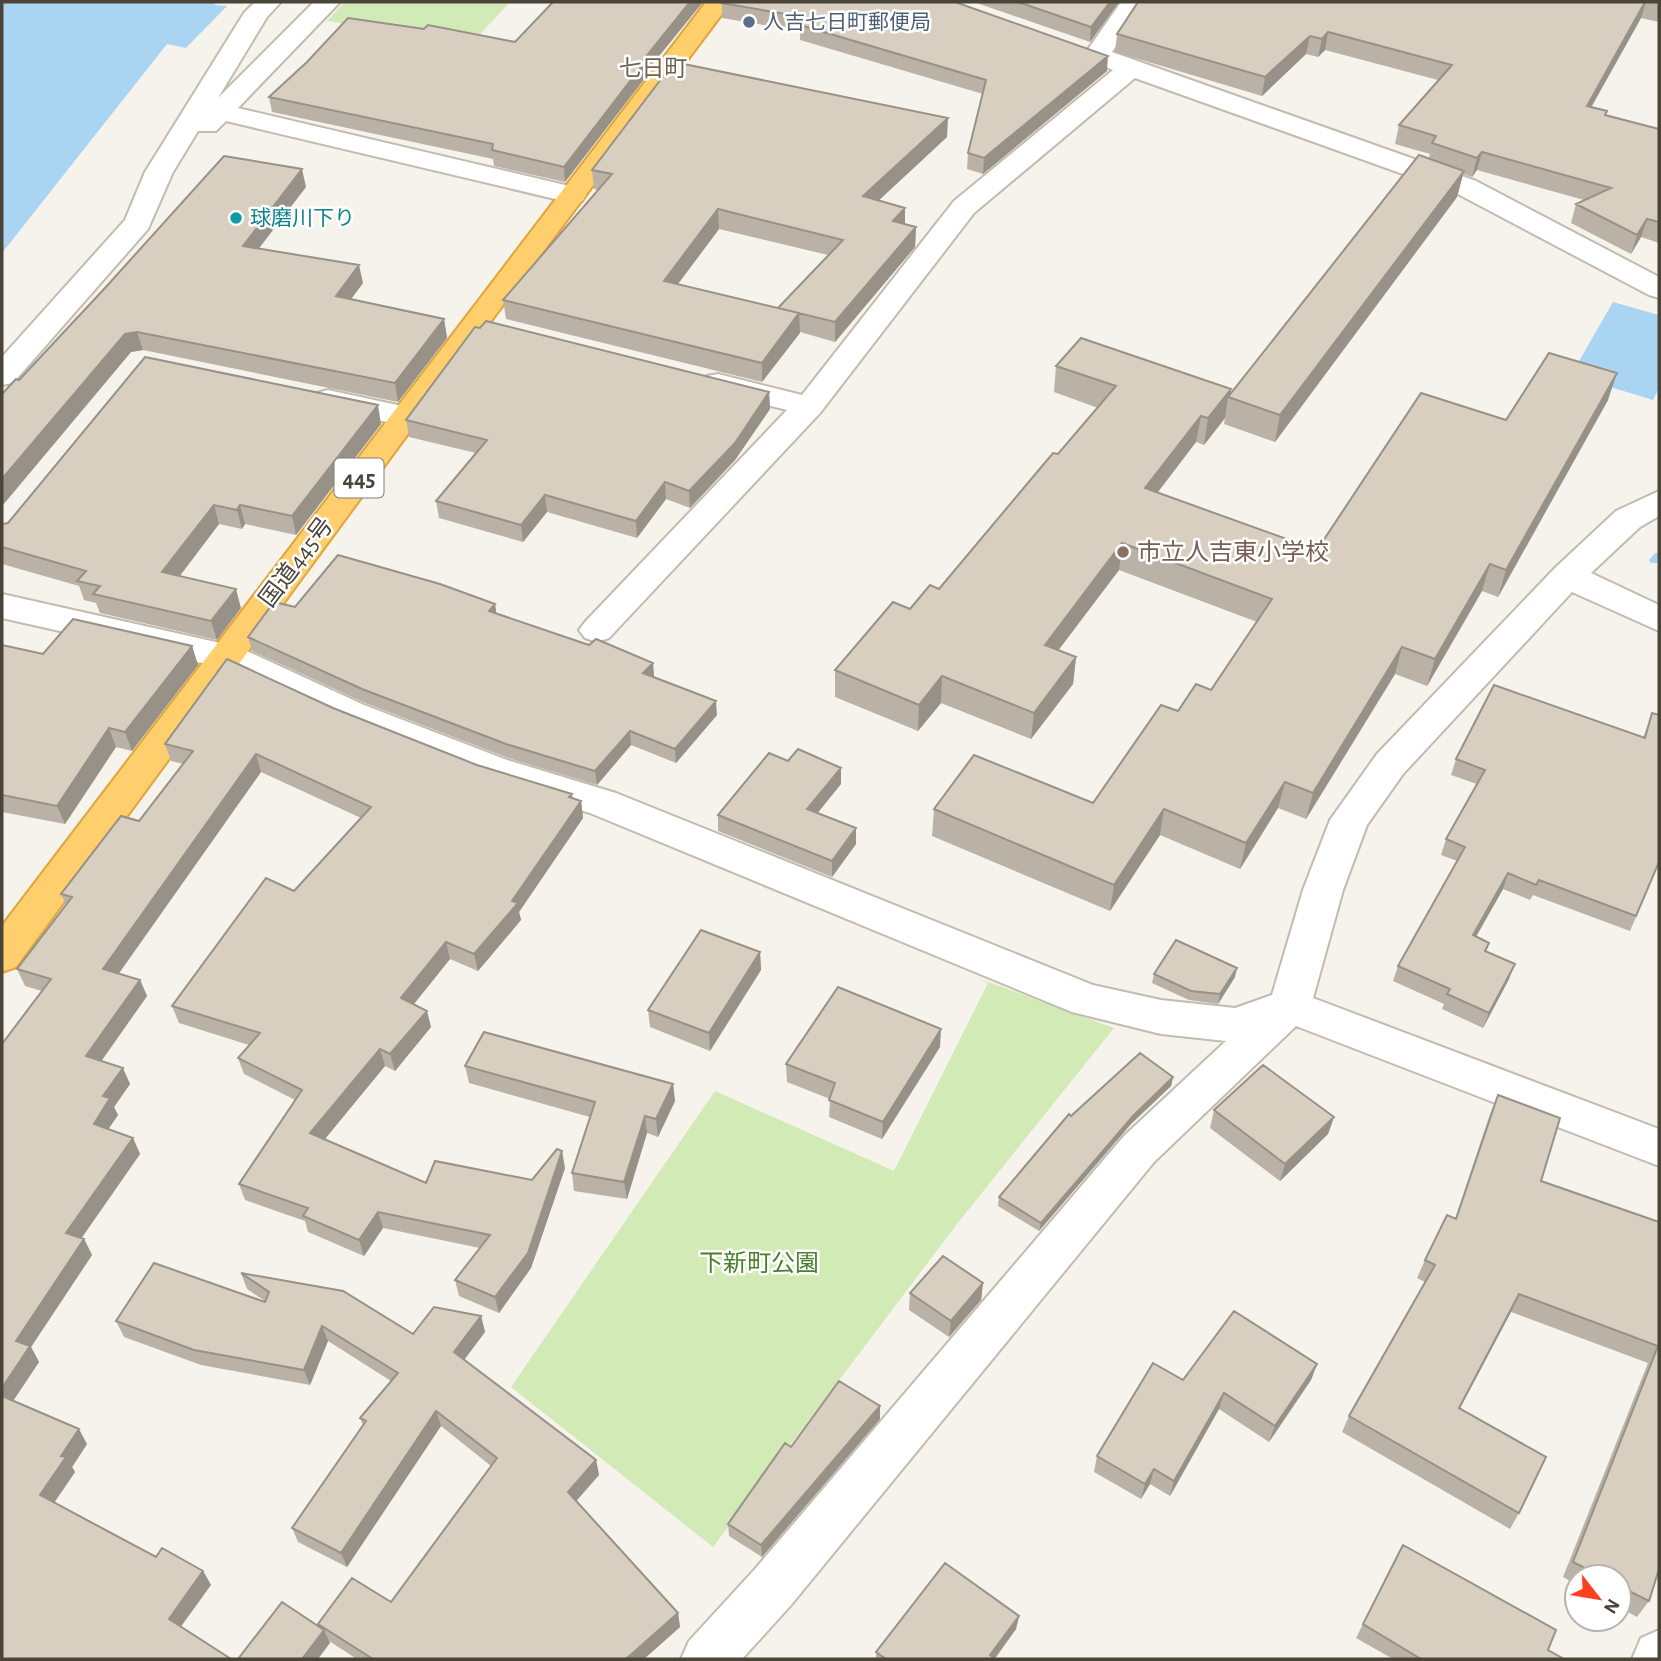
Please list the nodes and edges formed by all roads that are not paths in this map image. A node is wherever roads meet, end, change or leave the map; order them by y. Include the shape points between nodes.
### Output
1 (269, 2) edge
2 (328, 2) edge
3 (719, 2) edge
4 (1133, 2) edge
5 (1072, 46) edge
6 (1097, 55) junction
7 (1132, 67) junction
8 (219, 111) junction
9 (159, 172) junction
10 (572, 195) junction
11 (1659, 289) edge
12 (2, 376) edge
13 (689, 376) edge
14 (300, 394) edge
15 (809, 406) junction
16 (405, 416) junction
17 (1659, 502) edge
18 (1567, 576) junction
19 (2, 606) edge
20 (1659, 619) edge
21 (597, 630) dead end
22 (225, 656) junction
23 (2, 956) edge
24 (1290, 1006) junction
25 (1659, 1147) edge
26 (707, 1659) edge

1 - 9 street via 257,13
2 - 8 street
3 - 10 highway, 国道445号 / 445
4 - 6 street
5 - 6 street
6 - 7 street
7 - 11 street via 1466,187
7 - 15 street via 964,207
8 - 9 street
8 - 10 street
9 - 12 street via 138,223
10 - 16 highway, 国道445号 / 445 via 488,326
13 - 15 street
14 - 16 street
15 - 21 street
16 - 22 highway, 国道445号 / 445
17 - 18 street via 1628,519
18 - 20 street
18 - 24 street via 1390,764 1349,820 1323,890
19 - 22 street
22 - 23 highway, 国道445号 / 445
22 - 24 street via 351,714 494,770 603,803 1087,1000 1161,1017 1235,1025
24 - 25 street
24 - 26 street via 1139,1149 773,1587

